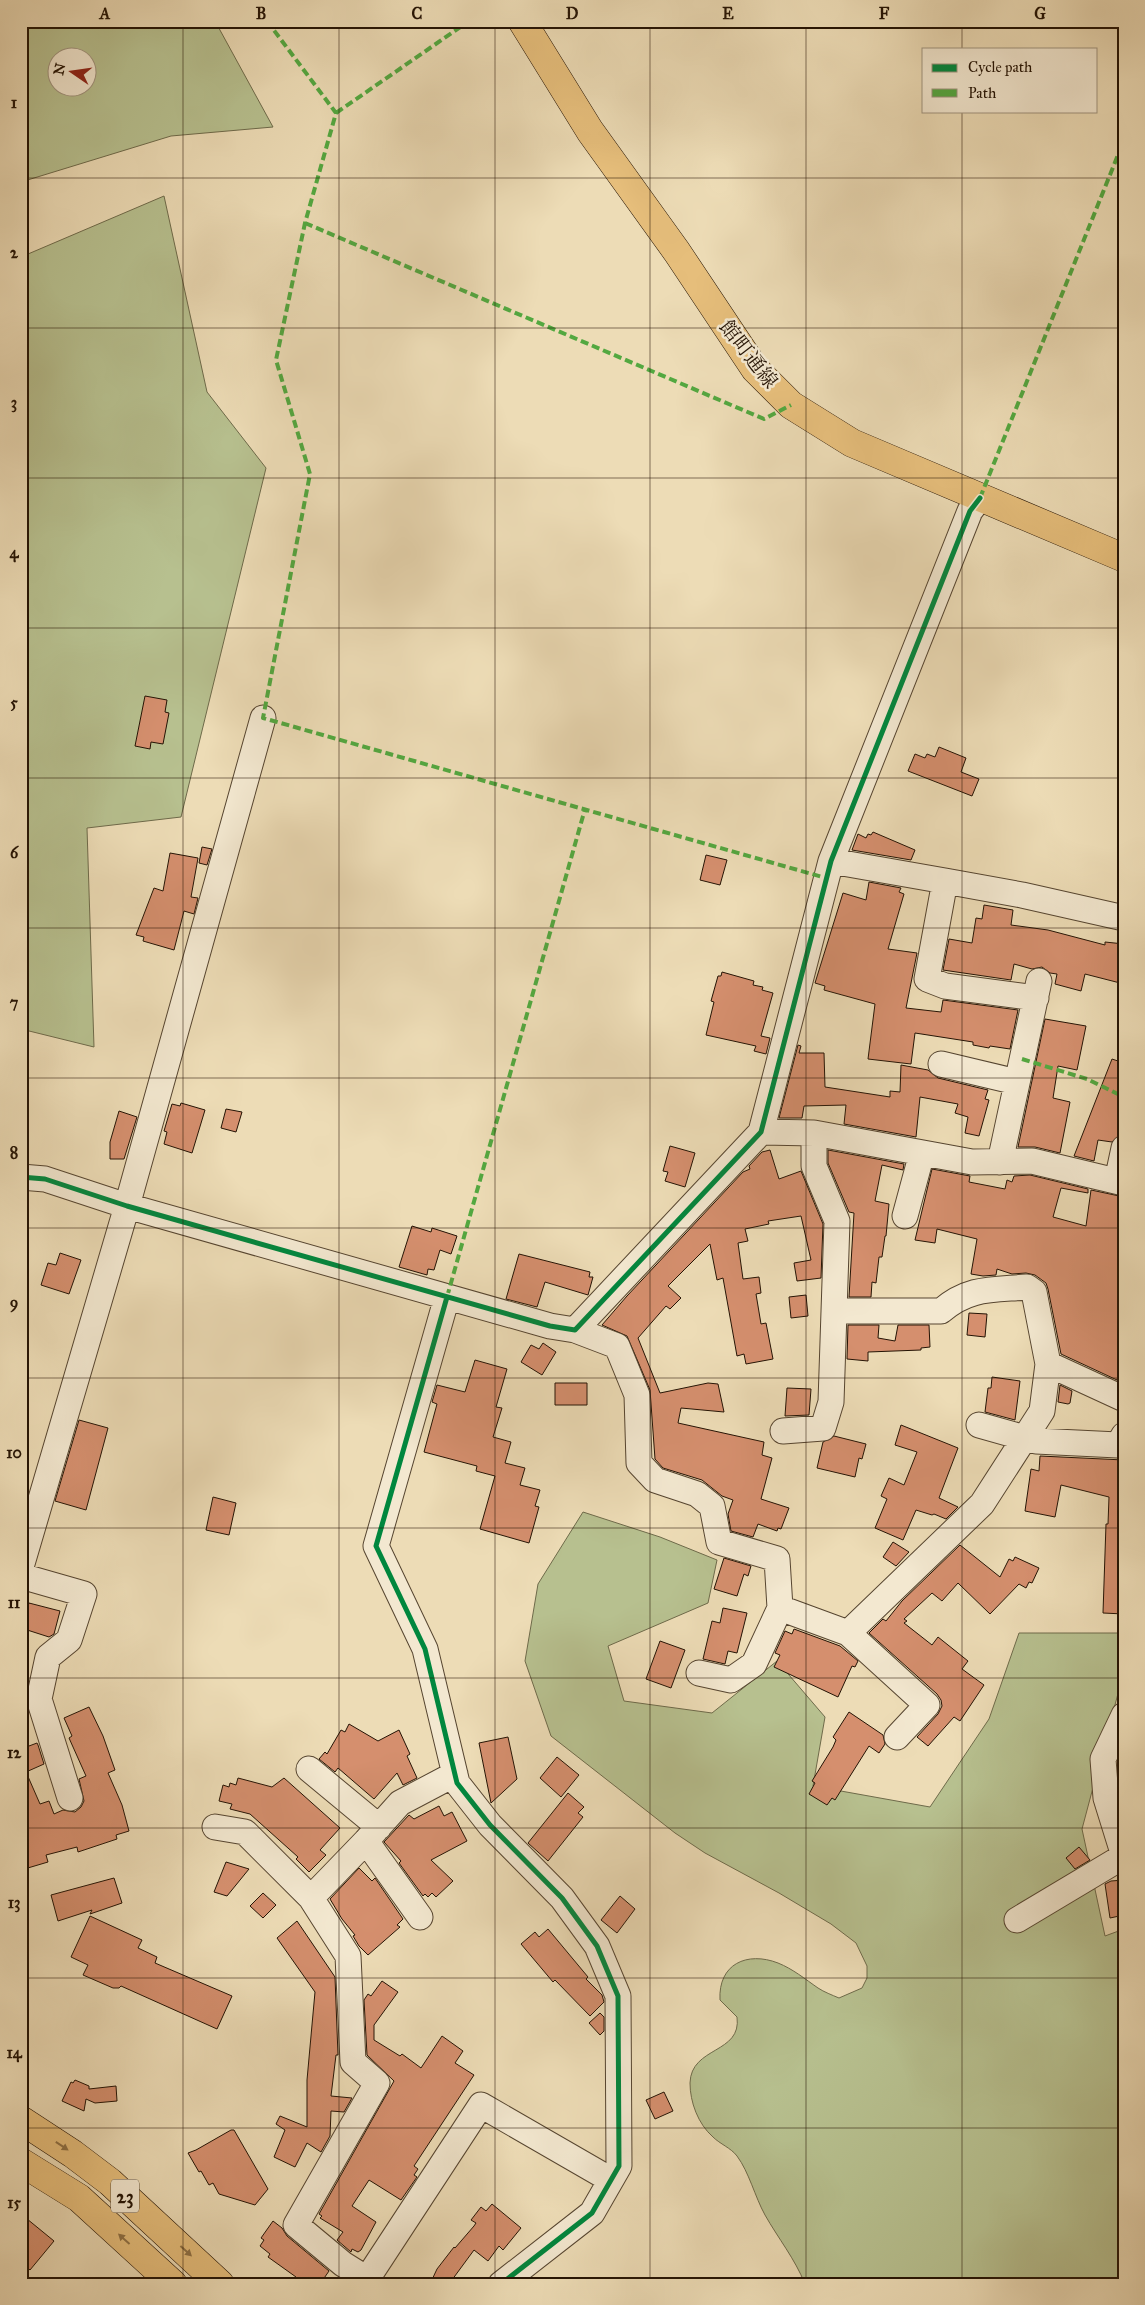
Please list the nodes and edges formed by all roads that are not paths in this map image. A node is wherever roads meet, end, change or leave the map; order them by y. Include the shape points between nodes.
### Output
1 (522, 21) edge
2 (980, 498) junction
3 (1124, 558) edge
4 (263, 718) dead end
5 (831, 861) junction
6 (945, 881) junction
7 (1124, 918) edge
8 (941, 1064) dead end
9 (1017, 1082) junction
10 (760, 1132) junction
11 (814, 1133) junction
12 (1124, 1148) edge
13 (922, 1153) junction
14 (1000, 1162) junction
15 (21, 1177) edge
16 (1120, 1182) edge
17 (127, 1206) junction
18 (905, 1216) dead end
19 (447, 1297) junction
20 (834, 1311) junction
21 (575, 1330) junction
22 (1048, 1364) junction
23 (1124, 1399) edge
24 (979, 1425) dead end
25 (783, 1431) dead end
26 (1124, 1435) edge
27 (1023, 1438) junction
28 (21, 1567) edge
29 (21, 1576) edge
30 (780, 1608) junction
31 (848, 1633) junction
32 (699, 1673) dead end
33 (1124, 1715) edge
34 (897, 1737) dead end
35 (309, 1769) dead end
36 (455, 1774) junction
37 (70, 1798) dead end
38 (215, 1826) dead end
39 (372, 1834) junction
40 (1124, 1856) edge
41 (311, 1898) junction
42 (420, 1917) dead end
43 (1017, 1920) dead end
44 (21, 2120) edge
45 (21, 2162) edge
46 (611, 2180) junction
47 (173, 2284) edge
48 (220, 2284) edge
49 (501, 2284) edge

1 - 2 main road, 館町通線 via 590,131 677,252 755,369 791,405 852,443
2 - 3 main road, 館町通線
2 - 5 street via 967,520
4 - 17 street
5 - 6 street
5 - 10 street
6 - 7 street
6 - 9 street via 927,979 945,986 1037,990
8 - 9 street
9 - 14 street
10 - 11 street
10 - 21 street
11 - 13 street
11 - 20 street via 814,1166 837,1222
12 - 16 street
13 - 14 street via 972,1162
13 - 18 street
14 - 16 street via 1032,1161
15 - 17 street via 45,1179
17 - 19 street
17 - 28 street
19 - 21 street
19 - 36 street via 376,1546 425,1650
20 - 22 street via 941,1312 951,1302 974,1291 1027,1286 1034,1292
20 - 25 street via 831,1402 822,1428
21 - 30 street via 617,1346 637,1395 639,1463 655,1480 697,1494 712,1506 718,1542 777,1559
22 - 23 street
22 - 27 street via 1042,1411
24 - 27 street
26 - 27 street via 1118,1445
27 - 31 street via 982,1504
29 - 37 street via 84,1594 70,1640 48,1657 39,1699
30 - 31 street
30 - 32 street via 754,1664 731,1680
31 - 34 street via 927,1705
33 - 40 street via 1103,1759 1106,1798
35 - 39 street
36 - 39 street via 400,1803
36 - 46 street via 457,1783 490,1825 562,1898 597,1946 618,1996 619,2166
38 - 41 street via 245,1832
39 - 41 street
39 - 42 street
40 - 43 street
41 - 46 street via 348,1956 353,2062 377,2083 296,2225 343,2264 367,2278 481,2105
44 -> 48 main road, 23 via 110,2182
47 -> 45 main road, 23 via 78,2198
46 - 49 street via 592,2213

